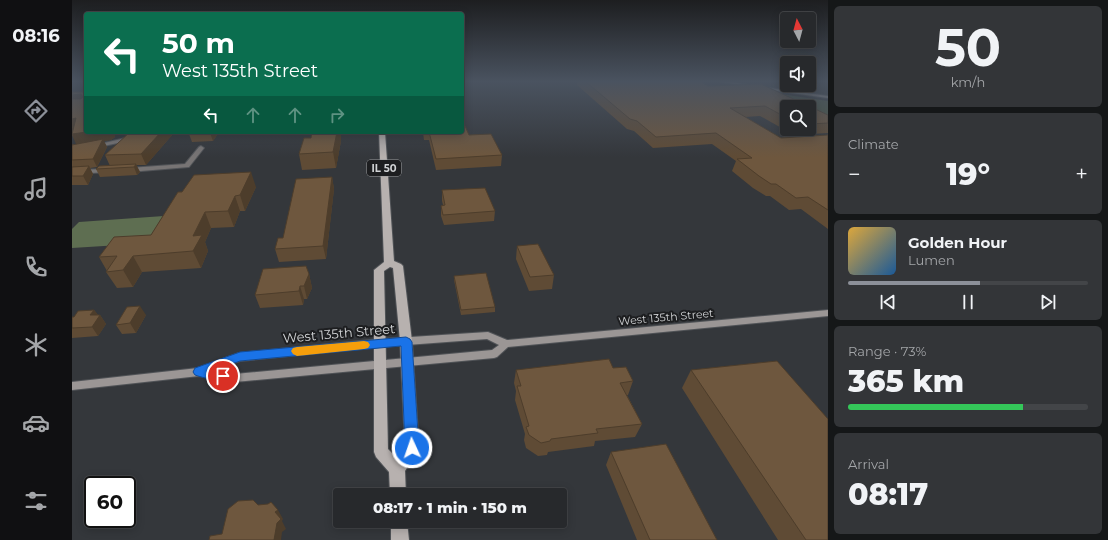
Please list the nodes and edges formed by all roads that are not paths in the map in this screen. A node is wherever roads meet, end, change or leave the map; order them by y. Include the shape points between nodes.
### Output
1 (382, 134) edge
2 (140, 137) edge
3 (87, 147) edge
4 (201, 148) dead end
5 (110, 170) edge
6 (126, 170) edge
7 (72, 172) edge
8 (389, 263) junction
9 (828, 314) edge
10 (406, 342) junction
11 (380, 343) junction
12 (506, 344) junction
13 (408, 362) junction
14 (381, 365) junction
15 (199, 372) junction
16 (72, 386) edge
17 (396, 468) junction
18 (397, 488) edge
19 (399, 528) edge
20 (400, 540) edge

1 - 8 main road, IL 50
2 - 3 street
4 - 6 street via 187,166
5 - 7 street
8 - 10 main road via 398,266
8 - 11 main road via 379,270
9 - 12 street, West 135th Street
10 - 11 street, West 135th Street
10 - 12 street, West 135th Street via 488,336
10 - 13 main road
11 - 14 main road
11 - 15 street, West 135th Street via 240,357
12 - 13 street, West 135th Street via 494,354
13 - 14 street, West 135th Street
13 - 17 main road via 412,448
14 - 15 street, West 135th Street via 235,378
14 - 17 main road via 381,452
15 - 16 street, West 135th Street
17 - 18 main road
19 - 20 main road

